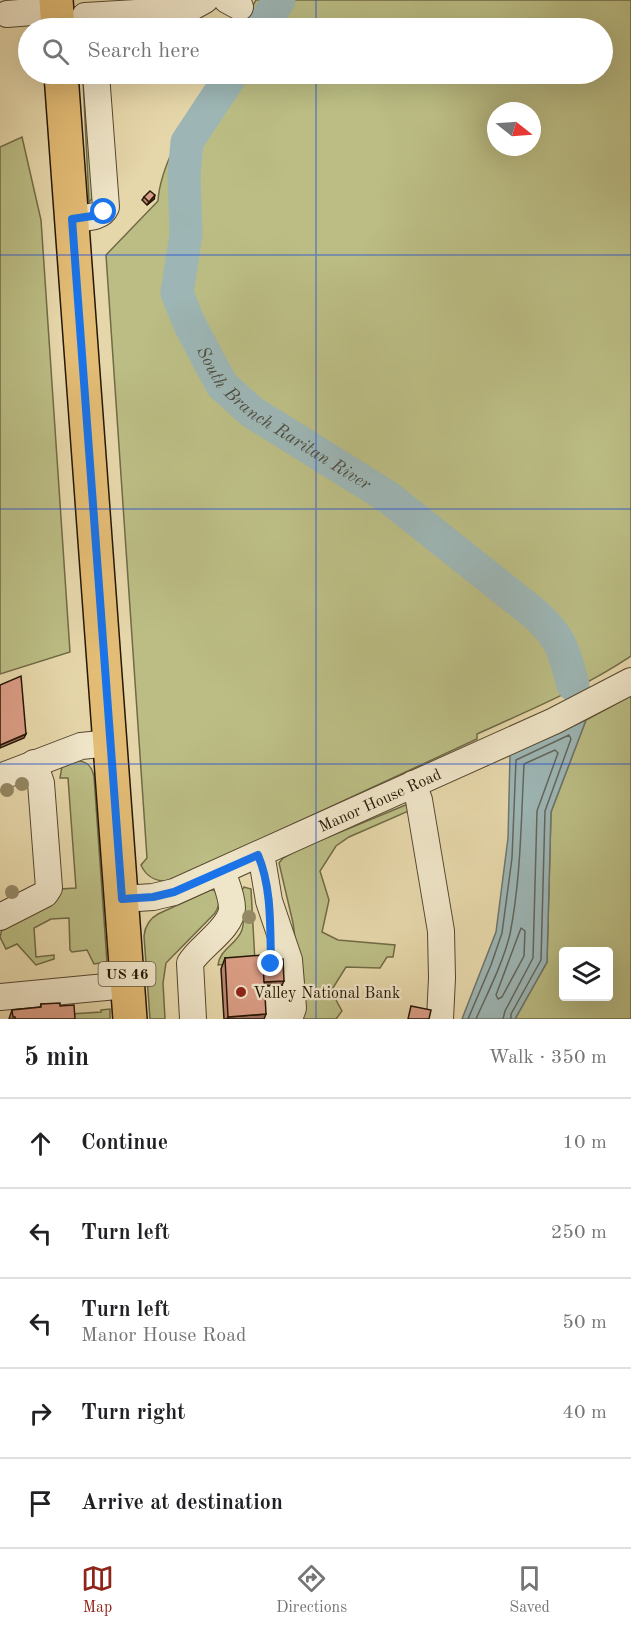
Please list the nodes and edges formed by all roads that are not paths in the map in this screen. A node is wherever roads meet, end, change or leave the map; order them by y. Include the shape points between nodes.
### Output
1 (205, 0) edge
2 (57, 13) edge
3 (7, 14) dead end
4 (85, 18) edge
5 (62, 84) edge
6 (97, 84) edge
7 (72, 219) junction
8 (631, 681) edge
9 (110, 743) junction
10 (34, 763) junction
11 (0, 777) edge
12 (413, 784) junction
13 (258, 855) junction
14 (222, 871) junction
15 (122, 899) junction
16 (269, 902) junction
17 (1, 914) edge
18 (128, 985) junction
19 (0, 997) edge
20 (130, 1019) edge
21 (193, 1019) edge
22 (275, 1019) edge
23 (289, 1019) edge
24 (440, 1019) edge

1 - 4 street via 187,10
2 - 3 street
5 - 7 main road, US 46
6 - 7 street via 106,207 99,215
7 - 9 main road, US 46
8 - 12 street, Manor House Road via 583,708
9 - 10 street via 81,746
9 - 15 main road, US 46
10 - 11 street
10 - 17 street via 41,783 49,888 43,896
12 - 13 street, Manor House Road
12 - 24 street via 441,931
13 - 14 street, Manor House Road
13 - 16 street
14 - 15 street, Manor House Road via 164,895
14 - 21 street via 232,911 227,923 190,963
15 - 18 main road, US 46
16 - 22 street
16 - 23 street via 290,960 293,1008
18 - 19 street
18 - 20 main road, US 46

